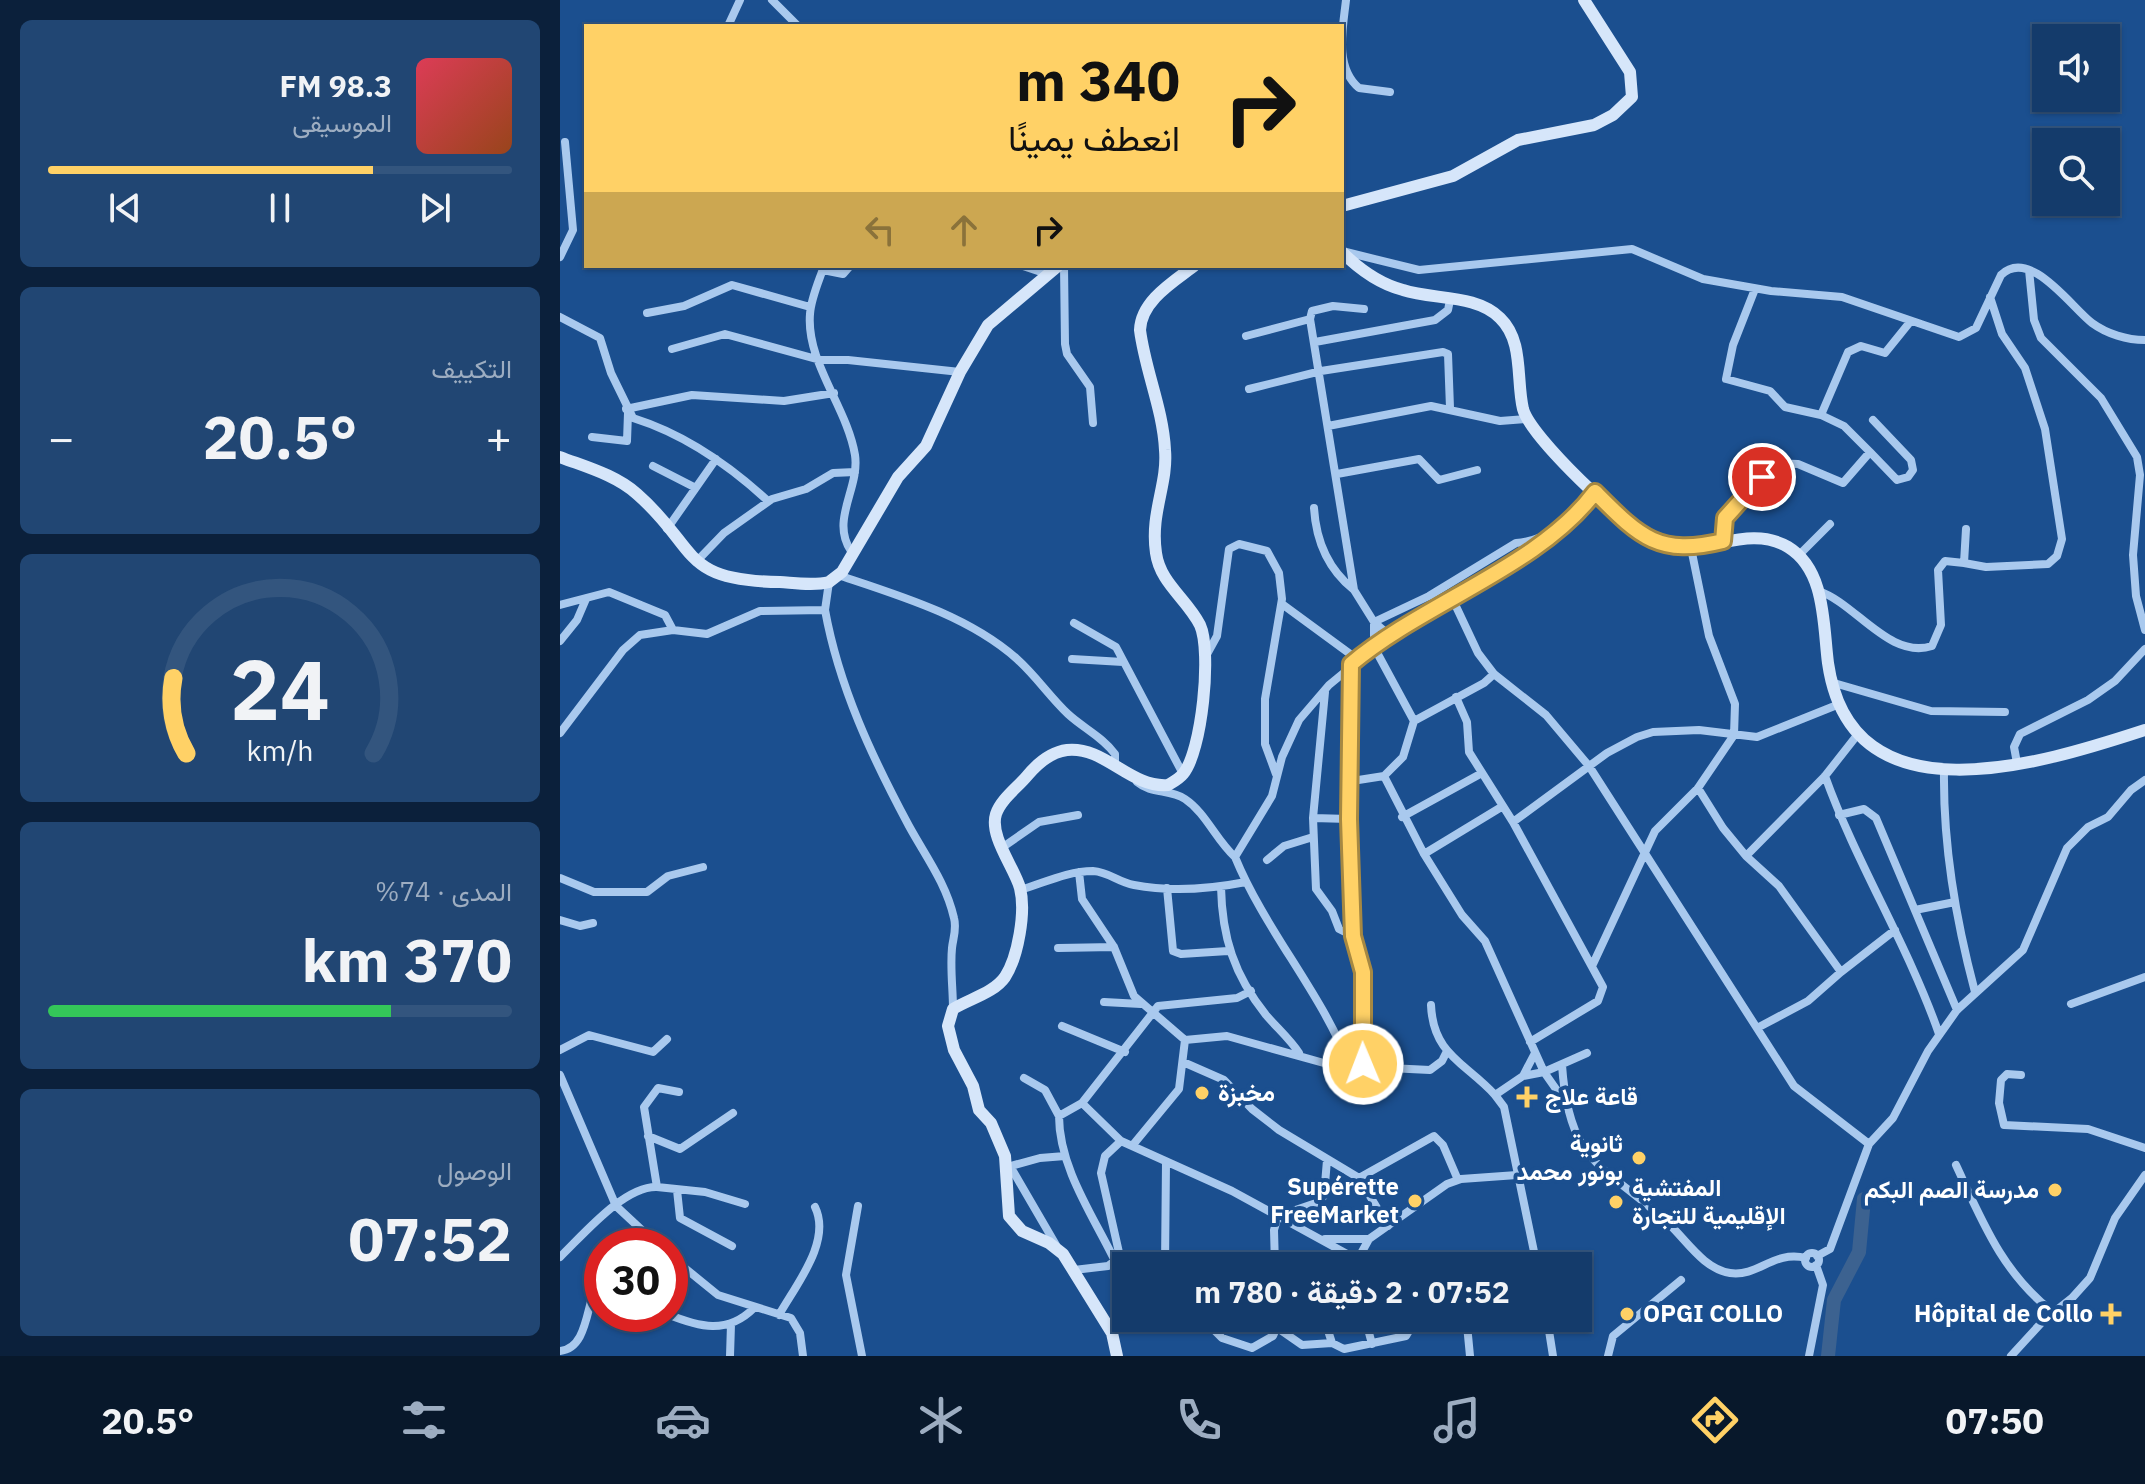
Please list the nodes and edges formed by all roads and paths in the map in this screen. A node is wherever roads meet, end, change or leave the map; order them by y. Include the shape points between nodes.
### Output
1 (740, 0) edge
2 (772, 0) edge
3 (1346, 0) edge
4 (1584, 0) edge
5 (729, 24) edge
6 (796, 24) edge
7 (1344, 28) edge
8 (1344, 63) edge
9 (1390, 92) dead end
10 (565, 142) dead end
11 (1344, 205) edge
12 (1344, 251) edge
13 (1344, 252) edge
14 (560, 257) edge
15 (824, 268) edge
16 (848, 268) edge
17 (1029, 268) edge
18 (1058, 268) edge
19 (1061, 268) edge
20 (1192, 268) edge
21 (2029, 270) junction
22 (1047, 274) junction
23 (1755, 289) junction
24 (1990, 297) junction
25 (1450, 300) junction
26 (810, 307) junction
27 (1364, 309) dead end
28 (647, 313) dead end
29 (560, 317) edge
30 (1310, 319) junction
31 (1910, 322) junction
32 (1246, 336) dead end
33 (2145, 340) edge
34 (1315, 342) junction
35 (672, 349) dead end
36 (820, 360) junction
37 (1321, 371) junction
38 (960, 372) junction
39 (1249, 389) dead end
40 (834, 393) junction
41 (1450, 408) junction
42 (627, 411) junction
43 (1821, 415) junction
44 (1527, 419) junction
45 (1873, 420) dead end
46 (1093, 423) dead end
47 (1328, 426) junction
48 (592, 437) dead end
49 (1870, 452) junction
50 (560, 457) edge
51 (716, 459) junction
52 (653, 466) dead end
53 (1477, 470) dead end
54 (855, 472) junction
55 (1337, 474) junction
56 (694, 487) junction
57 (1595, 492) junction
58 (768, 501) junction
59 (1314, 508) dead end
60 (1830, 524) dead end
61 (1561, 526) junction
62 (667, 529) junction
63 (1966, 529) dead end
64 (1723, 541) junction
65 (1691, 548) junction
66 (851, 551) junction
67 (1798, 556) junction
68 (696, 562) junction
69 (1964, 563) junction
70 (834, 579) junction
71 (1354, 590) junction
72 (1818, 591) junction
73 (1429, 596) junction
74 (586, 599) junction
75 (1453, 600) junction
76 (1282, 604) junction
77 (560, 605) edge
78 (1435, 607) junction
79 (825, 610) junction
80 (1374, 622) junction
81 (1074, 623) dead end
82 (673, 630) junction
83 (2145, 630) edge
84 (1390, 636) junction
85 (560, 641) edge
86 (1374, 647) junction
87 (2145, 649) edge
88 (1205, 656) junction
89 (1072, 659) dead end
90 (1123, 662) junction
91 (1354, 662) junction
92 (1494, 674) junction
93 (1833, 683) junction
94 (1325, 692) junction
95 (1456, 697) junction
96 (1837, 705) junction
97 (2005, 712) dead end
98 (1414, 721) junction
99 (2145, 730) edge
100 (560, 733) edge
101 (1858, 734) junction
102 (1734, 735) junction
103 (2017, 763) junction
104 (1115, 766) junction
105 (1589, 766) junction
106 (1944, 771) junction
107 (1482, 773) junction
108 (1183, 774) junction
109 (1276, 775) junction
110 (1384, 776) junction
111 (1825, 776) junction
112 (1133, 779) junction
113 (2145, 780) edge
114 (1352, 781) junction
115 (1698, 788) junction
116 (1503, 806) junction
117 (1078, 815) dead end
118 (1839, 815) junction
119 (1402, 817) junction
120 (1313, 818) junction
121 (1349, 819) junction
122 (1513, 822) junction
123 (1313, 837) junction
124 (1003, 847) junction
125 (1424, 854) junction
126 (1645, 856) junction
127 (1746, 856) junction
128 (1235, 857) junction
129 (1267, 860) dead end
130 (703, 867) dead end
131 (1079, 872) junction
132 (560, 878) edge
133 (1246, 882) junction
134 (1221, 887) junction
135 (1167, 888) junction
136 (1020, 890) junction
137 (1955, 902) junction
138 (1915, 910) junction
139 (560, 920) edge
140 (593, 923) dead end
141 (1895, 930) junction
142 (1353, 936) junction
143 (1114, 947) junction
144 (1058, 948) dead end
145 (1228, 951) junction
146 (1593, 964) junction
147 (1841, 972) junction
148 (2145, 977) edge
149 (1251, 991) junction
150 (1975, 992) junction
151 (1104, 1002) dead end
152 (1141, 1004) junction
153 (2071, 1004) dead end
154 (1431, 1005) dead end
155 (953, 1009) junction
156 (1957, 1010) junction
157 (1153, 1011) junction
158 (1062, 1026) dead end
159 (1759, 1027) junction
160 (1939, 1034) junction
161 (667, 1039) dead end
162 (1185, 1040) junction
163 (1530, 1042) junction
164 (560, 1050) edge
165 (1125, 1052) junction
166 (1299, 1053) junction
167 (1446, 1053) junction
168 (1535, 1053) junction
169 (1587, 1053) dead end
170 (1183, 1062) junction
171 (1349, 1064) junction
172 (1363, 1064) junction
173 (1562, 1065) junction
174 (1544, 1072) junction
175 (560, 1075) edge
176 (2021, 1075) dead end
177 (1523, 1076) junction
178 (1024, 1078) dead end
179 (679, 1092) dead end
180 (1495, 1095) junction
181 (1564, 1099) junction
182 (1082, 1103) junction
183 (733, 1113) dead end
184 (1059, 1116) junction
185 (648, 1136) junction
186 (1121, 1141) junction
187 (1869, 1144) junction
188 (1132, 1146) junction
189 (2145, 1148) edge
190 (1065, 1156) junction
191 (1327, 1160) junction
192 (1166, 1162) junction
193 (1956, 1165) dead end
194 (1008, 1166) junction
195 (1517, 1175) junction
196 (2145, 1175) edge
197 (1359, 1178) junction
198 (1458, 1180) junction
199 (657, 1187) junction
200 (677, 1190) junction
201 (745, 1204) dead end
202 (616, 1206) junction
203 (858, 1206) dead end
204 (815, 1207) dead end
205 (1278, 1216) junction
206 (1388, 1226) junction
207 (640, 1228) edge
208 (1322, 1239) junction
209 (1369, 1239) junction
210 (732, 1246) dead end
211 (1056, 1247) junction
212 (1114, 1252) edge
213 (1116, 1252) edge
214 (1165, 1252) edge
215 (1275, 1252) edge
216 (1345, 1252) edge
217 (1362, 1252) edge
218 (1534, 1252) edge
219 (560, 1257) edge
220 (1112, 1261) edge
221 (1817, 1261) junction
222 (1074, 1270) junction
223 (688, 1273) edge
224 (1681, 1280) dead end
225 (754, 1308) junction
226 (2053, 1312) junction
227 (779, 1315) junction
228 (584, 1320) edge
229 (688, 1322) edge
230 (731, 1324) junction
231 (1216, 1332) edge
232 (1276, 1332) edge
233 (1283, 1332) edge
234 (1328, 1332) edge
235 (1367, 1332) edge
236 (1408, 1332) edge
237 (1468, 1332) edge
238 (1549, 1332) edge
239 (1332, 1343) junction
240 (1368, 1345) junction
241 (560, 1351) edge
242 (730, 1356) edge
243 (803, 1356) edge
244 (862, 1356) edge
245 (1117, 1356) edge
246 (1365, 1356) edge
247 (1470, 1356) edge
248 (1553, 1356) edge
249 (1608, 1356) edge
250 (1809, 1356) edge
251 (2011, 1356) edge

1 - 5 street
2 - 6 street
3 - 7 street
4 - 11 main road via 1630,72 1632,97 1623,108 1582,129 1509,144 1453,176
8 - 9 street via 1359,88
10 - 14 street via 573,230
12 - 23 street via 1419,270 1632,249 1703,279
13 - 25 main road via 1392,287
15 - 16 street via 843,274
15 - 26 street
17 - 22 street
18 - 22 main road
19 - 46 street via 1067,354 1090,387
20 - 88 main road via 1151,303 1140,330 1165,446 1154,514 1157,560 1200,626
21 - 24 street via 2007,270
21 - 33 street via 2053,284 2093,324
21 - 83 street via 2032,311 2041,338 2101,398 2137,457 2133,555
22 - 38 main road via 988,325
23 - 31 street via 1842,297
23 - 43 street via 1726,379 1770,391 1785,407
24 - 31 street via 1976,328 1959,337
24 - 69 street via 2002,334 2025,368 2045,429 2062,539 2048,564
25 - 34 street via 1448,310 1435,320
25 - 44 main road via 1485,307 1505,324 1515,346
26 - 28 street via 732,285 684,306
26 - 36 street
27 - 30 street via 1320,307
29 - 42 street via 600,338
30 - 32 street
30 - 34 street
31 - 43 street via 1885,353 1857,346 1848,352
34 - 37 street
35 - 36 street via 725,334
36 - 38 street
36 - 40 street
37 - 39 street
37 - 41 street via 1448,354
37 - 47 street
38 - 66 main road via 926,446 898,477
40 - 42 street via 784,401 692,395
40 - 54 street via 851,437
41 - 44 street via 1505,422
41 - 47 street via 1421,407
42 - 48 street via 627,441
42 - 51 street
43 - 49 street via 1844,426
44 - 57 main road
45 - 49 street via 1911,460 1913,470 1897,480
47 - 55 street
49 - 64 street via 1843,483 1798,464 1775,463 1725,518
50 - 62 main road via 627,485
51 - 56 street
51 - 58 street
52 - 56 street
53 - 55 street via 1439,480 1419,459
54 - 58 street via 833,473 806,489
54 - 66 street via 842,531
55 - 71 street
56 - 62 street
57 - 61 street
57 - 65 main road via 1644,536 1666,547
58 - 68 street via 724,533
59 - 71 street via 1333,572
60 - 67 street
61 - 73 street via 1530,542 1516,543
61 - 75 street
62 - 68 main road
63 - 69 street
64 - 65 main road
64 - 67 main road via 1772,541
65 - 102 street via 1709,636 1735,704
66 - 70 main road
67 - 72 main road
68 - 70 main road via 733,579
69 - 72 street via 1945,561 1938,570 1941,625 1936,643 1928,648 1893,640
70 - 79 street
70 - 104 street via 930,609 994,643 1108,746
71 - 80 street
72 - 93 main road
73 - 78 street
73 - 80 street
74 - 77 street
74 - 82 street via 609,592 665,615
74 - 85 street
75 - 78 street
75 - 92 street
76 - 88 street via 1279,573 1267,551 1231,545 1217,636
76 - 91 street
76 - 109 street via 1265,699 1265,744
78 - 84 street
79 - 82 street via 748,613 707,634
79 - 155 street via 843,686 949,902 956,928
80 - 84 street
80 - 86 street
81 - 90 street via 1113,644
82 - 100 street via 651,631 632,640
84 - 86 street
86 - 91 street
86 - 98 street
87 - 103 street via 2088,700 2020,734 2014,747
88 - 108 main road via 1196,741
89 - 90 street
90 - 108 street
91 - 94 street
91 - 114 street
92 - 95 street
92 - 105 street via 1546,715
93 - 96 main road
93 - 97 street via 1931,711
94 - 109 street via 1299,720
94 - 120 street
95 - 98 street
95 - 107 street via 1467,722 1466,745
96 - 101 main road
96 - 102 street via 1757,737
98 - 110 street via 1403,757
99 - 103 main road
101 - 106 main road via 1894,758
101 - 111 street
102 - 105 street via 1653,732
102 - 115 street
103 - 106 main road
104 - 112 main road
104 - 124 main road via 1073,750 1042,761 996,814
105 - 122 street
105 - 126 street
106 - 137 street
107 - 116 street
107 - 119 street
108 - 112 main road via 1168,785
109 - 128 street via 1272,796
110 - 114 street
110 - 119 street
111 - 118 street
111 - 127 street
112 - 128 street via 1191,803
113 - 150 street via 2067,848 2023,950
114 - 121 street
115 - 126 street via 1664,819
115 - 127 street
116 - 122 street
116 - 125 street
117 - 124 street via 1039,822
118 - 138 street via 1857,809 1872,812
118 - 141 street
119 - 125 street
120 - 121 street
120 - 123 street
121 - 142 street
122 - 146 street
123 - 129 street via 1284,846
123 - 142 street via 1316,889 1339,929
124 - 136 main road
125 - 163 street via 1485,941
126 - 146 street
126 - 159 street
127 - 147 street via 1779,886
128 - 133 street
130 - 132 street via 668,876 647,892 594,892
131 - 135 street via 1107,872 1128,884
131 - 136 street
131 - 143 street via 1082,899
133 - 134 street
133 - 171 street
134 - 135 street
134 - 145 street
135 - 145 street via 1173,951
136 - 155 main road via 1017,940 1007,975 999,985
137 - 138 street
137 - 150 street
138 - 156 street
139 - 140 street via 580,926
141 - 147 street
141 - 160 street
142 - 172 street via 1363,972
143 - 144 street
143 - 152 street
145 - 149 street
146 - 163 street via 1603,987 1598,1001
147 - 159 street via 1808,1001
148 - 153 street
149 - 157 street via 1237,998 1165,1004
149 - 166 street
150 - 156 street
151 - 152 street
152 - 157 street
154 - 167 street via 1432,1022
155 - 194 main road via 948,1026 954,1050
156 - 160 street
157 - 162 street
157 - 165 street
158 - 165 street
159 - 187 street via 1794,1086
160 - 187 street via 1893,1118
161 - 164 street via 653,1052 589,1035
162 - 166 street via 1227,1036
162 - 170 street
163 - 168 street
165 - 182 street
166 - 171 street via 1331,1065
167 - 172 street via 1430,1070
167 - 180 street
168 - 174 street
168 - 177 street
169 - 173 street
170 - 188 street via 1179,1089
170 - 191 street via 1224,1080 1252,1109
171 - 172 street
173 - 174 street
173 - 181 street
174 - 177 street
174 - 181 street
175 - 202 street
176 - 189 street via 2007,1074 2001,1080 2004,1125 2088,1129
177 - 180 street
178 - 184 street via 1045,1090
179 - 185 street via 658,1088 650,1094 644,1107
180 - 195 street via 1504,1107
181 - 221 street via 1596,1165 1711,1265 1740,1274 1780,1256 1810,1254
182 - 184 street
182 - 186 street
183 - 185 street via 680,1149
184 - 190 street
185 - 199 street
186 - 188 street
186 - 213 street via 1105,1156 1101,1173
187 - 221 street via 1830,1249
188 - 192 street
190 - 194 street
190 - 212 street
191 - 197 street
191 - 205 street via 1324,1196
192 - 205 street
192 - 214 street
193 - 226 street via 2002,1260
194 - 211 street
194 - 211 main road via 1009,1216 1022,1231
195 - 198 street
195 - 218 street
196 - 226 street via 2115,1218 2090,1278
197 - 198 street via 1434,1136
197 - 206 street
198 - 206 street
199 - 200 street
199 - 202 street via 634,1192
200 - 201 street
200 - 210 street via 680,1218
202 - 207 street
202 - 219 street
203 - 244 street via 846,1275
204 - 227 street via 820,1230 816,1248
205 - 208 street
205 - 215 street
206 - 209 street
208 - 209 street
208 - 216 street
209 - 217 street
211 - 222 main road
220 - 222 street
221 - 250 street via 1823,1285
222 - 245 main road via 1112,1333
223 - 225 street via 703,1286
224 - 249 street via 1613,1336
225 - 227 street
225 - 230 street
226 - 251 street
227 - 243 street via 798,1327
228 - 241 street via 580,1339
229 - 230 street via 703,1327
230 - 242 street
231 - 232 street via 1244,1348 1260,1346
233 - 239 street via 1302,1345
234 - 239 street
235 - 240 street
236 - 240 street
237 - 247 street
238 - 248 street
239 - 240 street via 1344,1349
240 - 246 street

